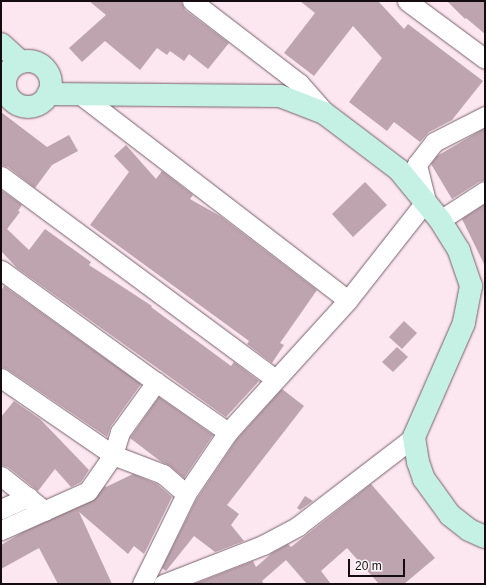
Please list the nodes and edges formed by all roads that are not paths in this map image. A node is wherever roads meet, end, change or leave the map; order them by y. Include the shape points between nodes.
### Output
1 (192, 1) edge
2 (407, 1) edge
3 (1, 44) edge
4 (485, 59) edge
5 (21, 62) junction
6 (5, 88) edge
7 (48, 94) junction
8 (82, 96) junction
9 (327, 115) junction
10 (485, 116) edge
11 (1, 176) edge
12 (485, 191) edge
13 (426, 201) junction
14 (440, 220) junction
15 (1, 270) edge
16 (348, 300) junction
17 (1, 378) edge
18 (275, 379) junction
19 (156, 382) junction
20 (228, 432) junction
21 (414, 437) junction
22 (113, 455) junction
23 (1, 476) edge
24 (186, 494) junction
25 (28, 497) junction
26 (1, 509) edge
27 (45, 511) junction
28 (1, 530) edge
29 (485, 537) edge
30 (142, 584) edge
31 (163, 584) edge

1 - 9 street via 299,83
2 - 4 street
3 - 5 main road
5 - 6 main road via 8,72
5 - 7 main road via 29,61 43,66 50,79
6 - 7 main road via 21,105 33,106 43,101
7 - 8 main road
8 - 9 main road via 280,96
8 - 16 street
9 - 13 main road via 399,170
10 - 13 street via 434,142 417,164
11 - 18 street
12 - 14 street
13 - 14 main road
13 - 16 street
14 - 21 main road via 459,251 471,286 464,323
15 - 19 street
16 - 18 street
17 - 22 street
18 - 20 street
19 - 20 street
19 - 22 street via 120,432
20 - 24 street
21 - 29 main road via 424,480 437,500 450,515 469,530
21 - 31 street via 298,526 262,545
22 - 24 street via 162,474
22 - 27 street via 88,491
23 - 25 street
24 - 30 street
25 - 26 street
25 - 27 street
27 - 28 street

